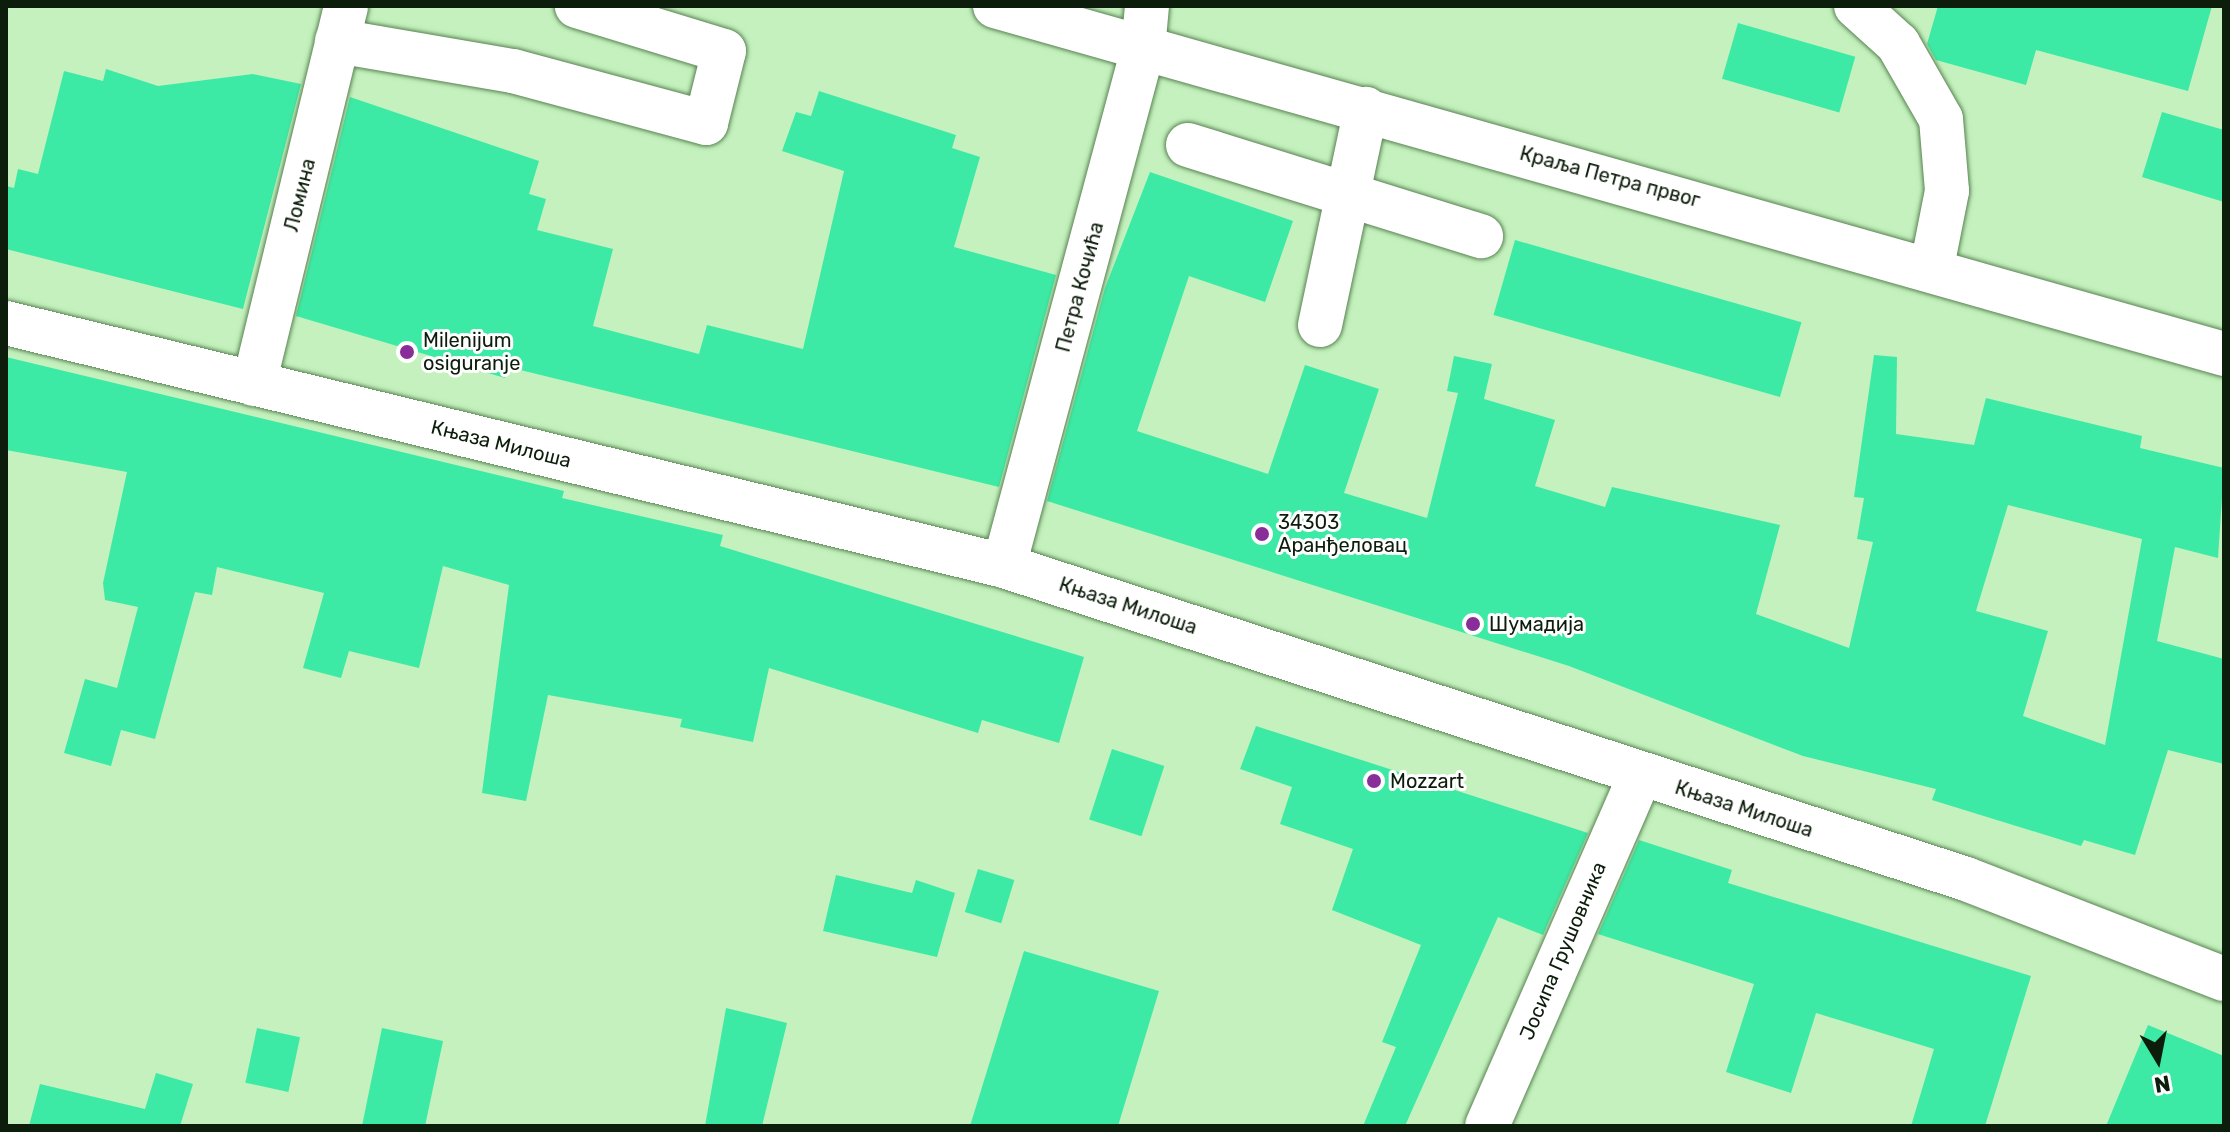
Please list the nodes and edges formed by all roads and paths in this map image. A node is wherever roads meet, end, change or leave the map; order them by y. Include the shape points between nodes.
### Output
1 (577, 6) edge
2 (995, 6) edge
3 (1147, 6) edge
4 (1856, 6) edge
5 (342, 24) edge
6 (1143, 49) junction
7 (1366, 109) junction
8 (1188, 145) dead end
9 (1347, 195) junction
10 (1481, 236) dead end
11 (1932, 267) junction
12 (6, 323) edge
13 (1320, 325) dead end
14 (2224, 354) edge
15 (254, 384) junction
16 (1004, 566) junction
17 (1640, 776) junction
18 (2224, 979) edge
19 (1487, 1126) edge

1 - 5 street via 724,51 706,123
2 - 6 street, Краља Петра првог
3 - 6 street, Петра Кочића
4 - 11 street via 1898,44 1941,119 1947,191
5 - 15 street, Ломина
6 - 7 street, Краља Петра првог
6 - 16 street, Петра Кочића
7 - 9 street
7 - 11 street, Краља Петра првог
8 - 9 street
9 - 10 street
9 - 13 street
11 - 14 street, Краља Петра првог
12 - 15 street, Књаза Милоша
15 - 16 street, Књаза Милоша
16 - 17 street, Књаза Милоша
17 - 18 street, Књаза Милоша via 1966,879
17 - 19 street, Јосипа Грушовника

